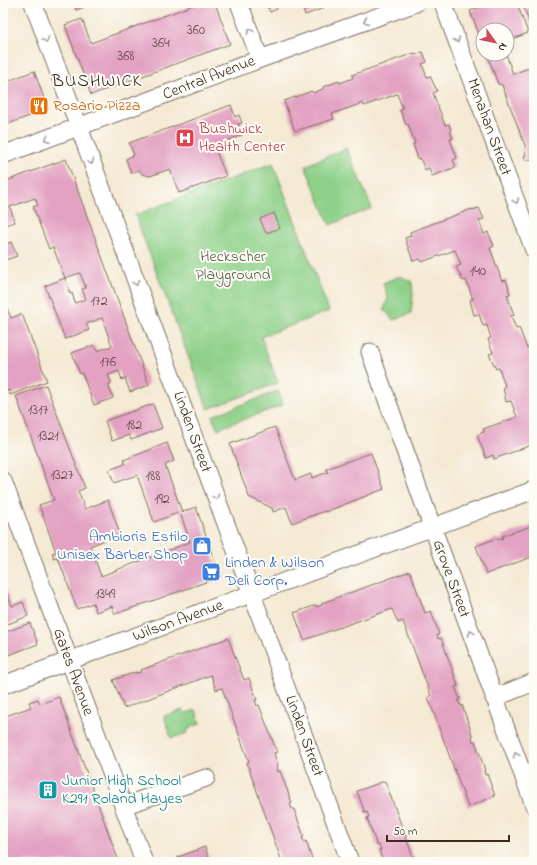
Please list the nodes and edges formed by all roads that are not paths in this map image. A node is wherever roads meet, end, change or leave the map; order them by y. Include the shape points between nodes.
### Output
1 (33, 3) edge
2 (240, 3) edge
3 (416, 3) edge
4 (443, 3) edge
5 (260, 59) junction
6 (78, 127) junction
7 (3, 155) edge
8 (534, 250) edge
9 (370, 352) dead end
10 (3, 481) edge
11 (534, 490) edge
12 (432, 527) junction
13 (252, 594) junction
14 (69, 661) junction
15 (534, 682) edge
16 (3, 685) edge
17 (494, 698) junction
18 (206, 778) dead end
19 (534, 805) edge
20 (123, 806) junction
21 (144, 862) edge
22 (350, 862) edge

1 -> 6 street, Linden Street
5 -> 2 street
3 -> 5 street, Central Avenue
4 -> 8 street, Menahan Street
5 - 6 street, Central Avenue
6 -> 7 street, Central Avenue
6 -> 13 street, Linden Street
9 - 12 street, Grove Street
10 - 14 street, Gates Avenue
11 - 12 street, Wilson Avenue
12 - 13 street, Wilson Avenue
17 -> 12 street, Grove Street
13 - 14 street, Wilson Avenue
13 - 22 street, Linden Street
14 - 16 street, Wilson Avenue
14 - 20 street, Gates Avenue
15 - 17 street
19 -> 17 street, Grove Street
18 - 20 street
20 - 21 street, Gates Avenue

